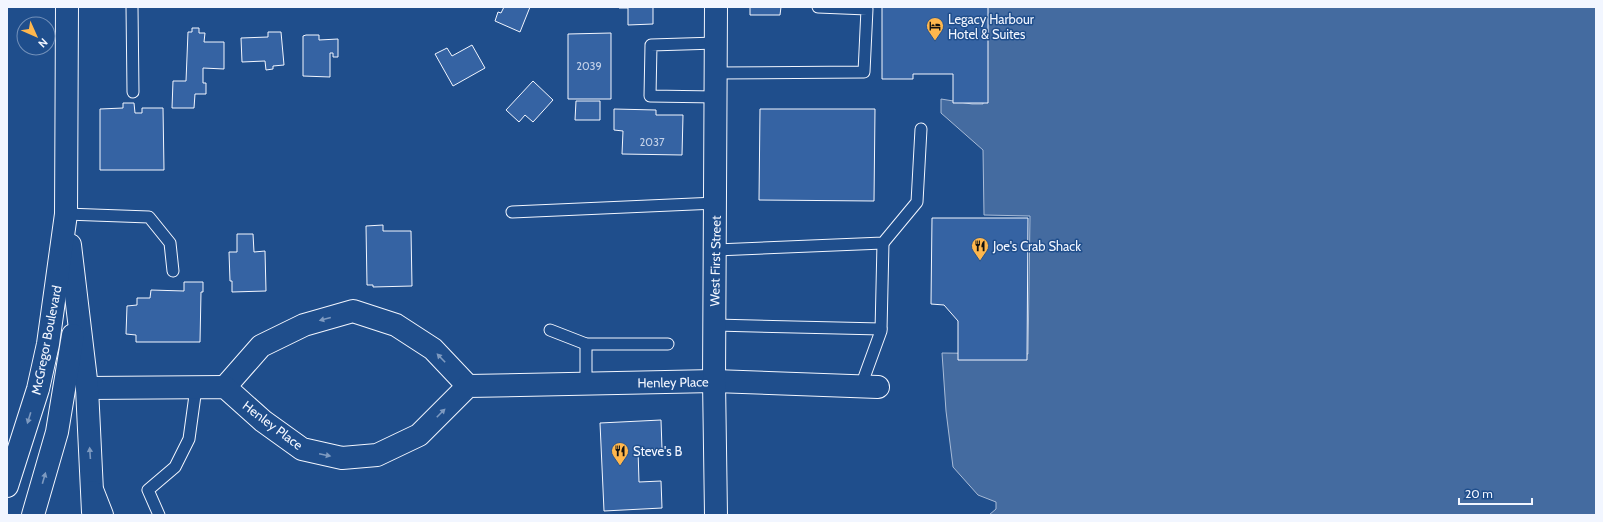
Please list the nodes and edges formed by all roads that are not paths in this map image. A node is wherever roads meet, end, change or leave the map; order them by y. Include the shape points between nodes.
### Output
1 (67, 7) edge
2 (132, 7) edge
3 (716, 7) edge
4 (818, 7) edge
5 (716, 43) junction
6 (716, 73) junction
7 (134, 92) dead end
8 (716, 97) junction
9 (921, 129) dead end
10 (716, 203) junction
11 (512, 212) dead end
12 (66, 214) junction
13 (883, 243) junction
14 (716, 250) junction
15 (173, 271) dead end
16 (78, 308) junction
17 (715, 325) junction
18 (881, 329) junction
19 (550, 330) dead end
20 (586, 344) junction
21 (668, 344) dead end
22 (714, 381) junction
23 (586, 383) junction
24 (468, 386) junction
25 (225, 387) junction
26 (870, 387) joint
27 (87, 388) junction
28 (196, 388) junction
29 (7, 486) edge
30 (93, 492) junction
31 (33, 515) edge
32 (93, 515) edge
33 (102, 515) edge
34 (159, 515) edge
35 (716, 515) edge

1 - 12 street, McGregor Boulevard
2 - 7 lane
3 - 5 street, West First Street
4 - 6 lane via 867,9 864,72
5 - 6 street, West First Street
5 - 8 lane via 652,45 650,96
6 - 8 street, West First Street
8 - 10 street, West First Street
9 - 13 lane via 917,202
10 - 11 lane
10 - 14 street, West First Street
12 - 15 lane via 149,217 170,243
12 - 16 street, McGregor Boulevard
12 -> 29 street, McGregor Boulevard via 53,314 38,389
13 - 14 lane
13 - 18 lane
14 - 17 street, West First Street
16 - 27 street, McGregor Boulevard
31 -> 16 street, McGregor Boulevard via 57,432
17 - 18 lane
17 - 22 street, West First Street
18 - 26 lane
19 - 20 lane
20 - 21 lane
20 - 23 lane
22 - 23 street, Henley Place
22 - 26 street, Henley Place
22 - 35 street, West First Street
23 - 24 street, Henley Place
25 -> 24 street, Henley Place via 263,421 302,450 342,458 377,455 419,435
24 -> 25 street via 433,349 396,325 353,311 304,325 261,346
25 - 28 street
27 - 28 street
30 -> 27 street, McGregor Boulevard
28 - 34 lane via 189,439 175,467 148,490
30 - 32 street, McGregor Boulevard
30 - 33 street

